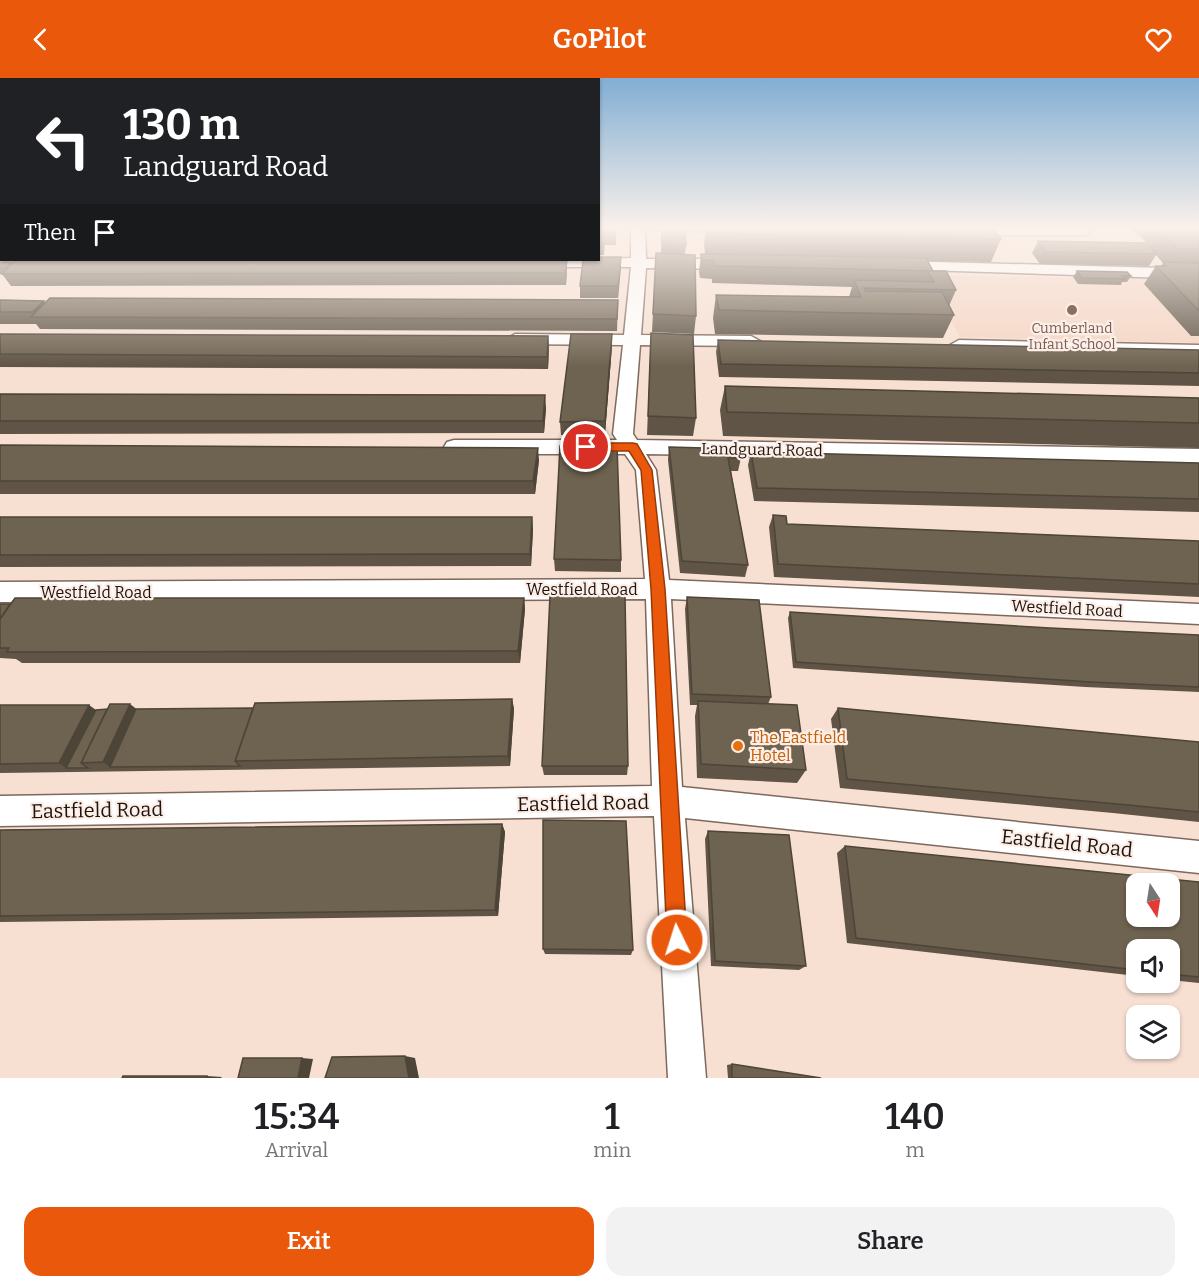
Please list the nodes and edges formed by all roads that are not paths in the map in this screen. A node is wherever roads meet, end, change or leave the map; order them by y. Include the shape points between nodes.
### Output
1 (638, 274) edge
2 (501, 339) edge
3 (632, 339) junction
4 (774, 341) edge
5 (939, 345) edge
6 (1199, 350) edge
7 (633, 447) junction
8 (430, 448) edge
9 (1199, 456) edge
10 (658, 589) junction
11 (0, 592) edge
12 (1199, 614) edge
13 (668, 801) junction
14 (0, 811) edge
15 (1199, 857) edge
16 (687, 1078) edge

1 - 3 street
2 - 3 street
3 - 4 street
3 - 7 street via 623,434
5 - 6 street
7 - 8 street, Landguard Road
7 - 9 street, Landguard Road
7 - 10 street via 646,470
10 - 11 street, Westfield Road
10 - 12 street, Westfield Road
10 - 13 street
13 - 14 street, Eastfield Road
13 - 15 street, Eastfield Road
13 - 16 street

